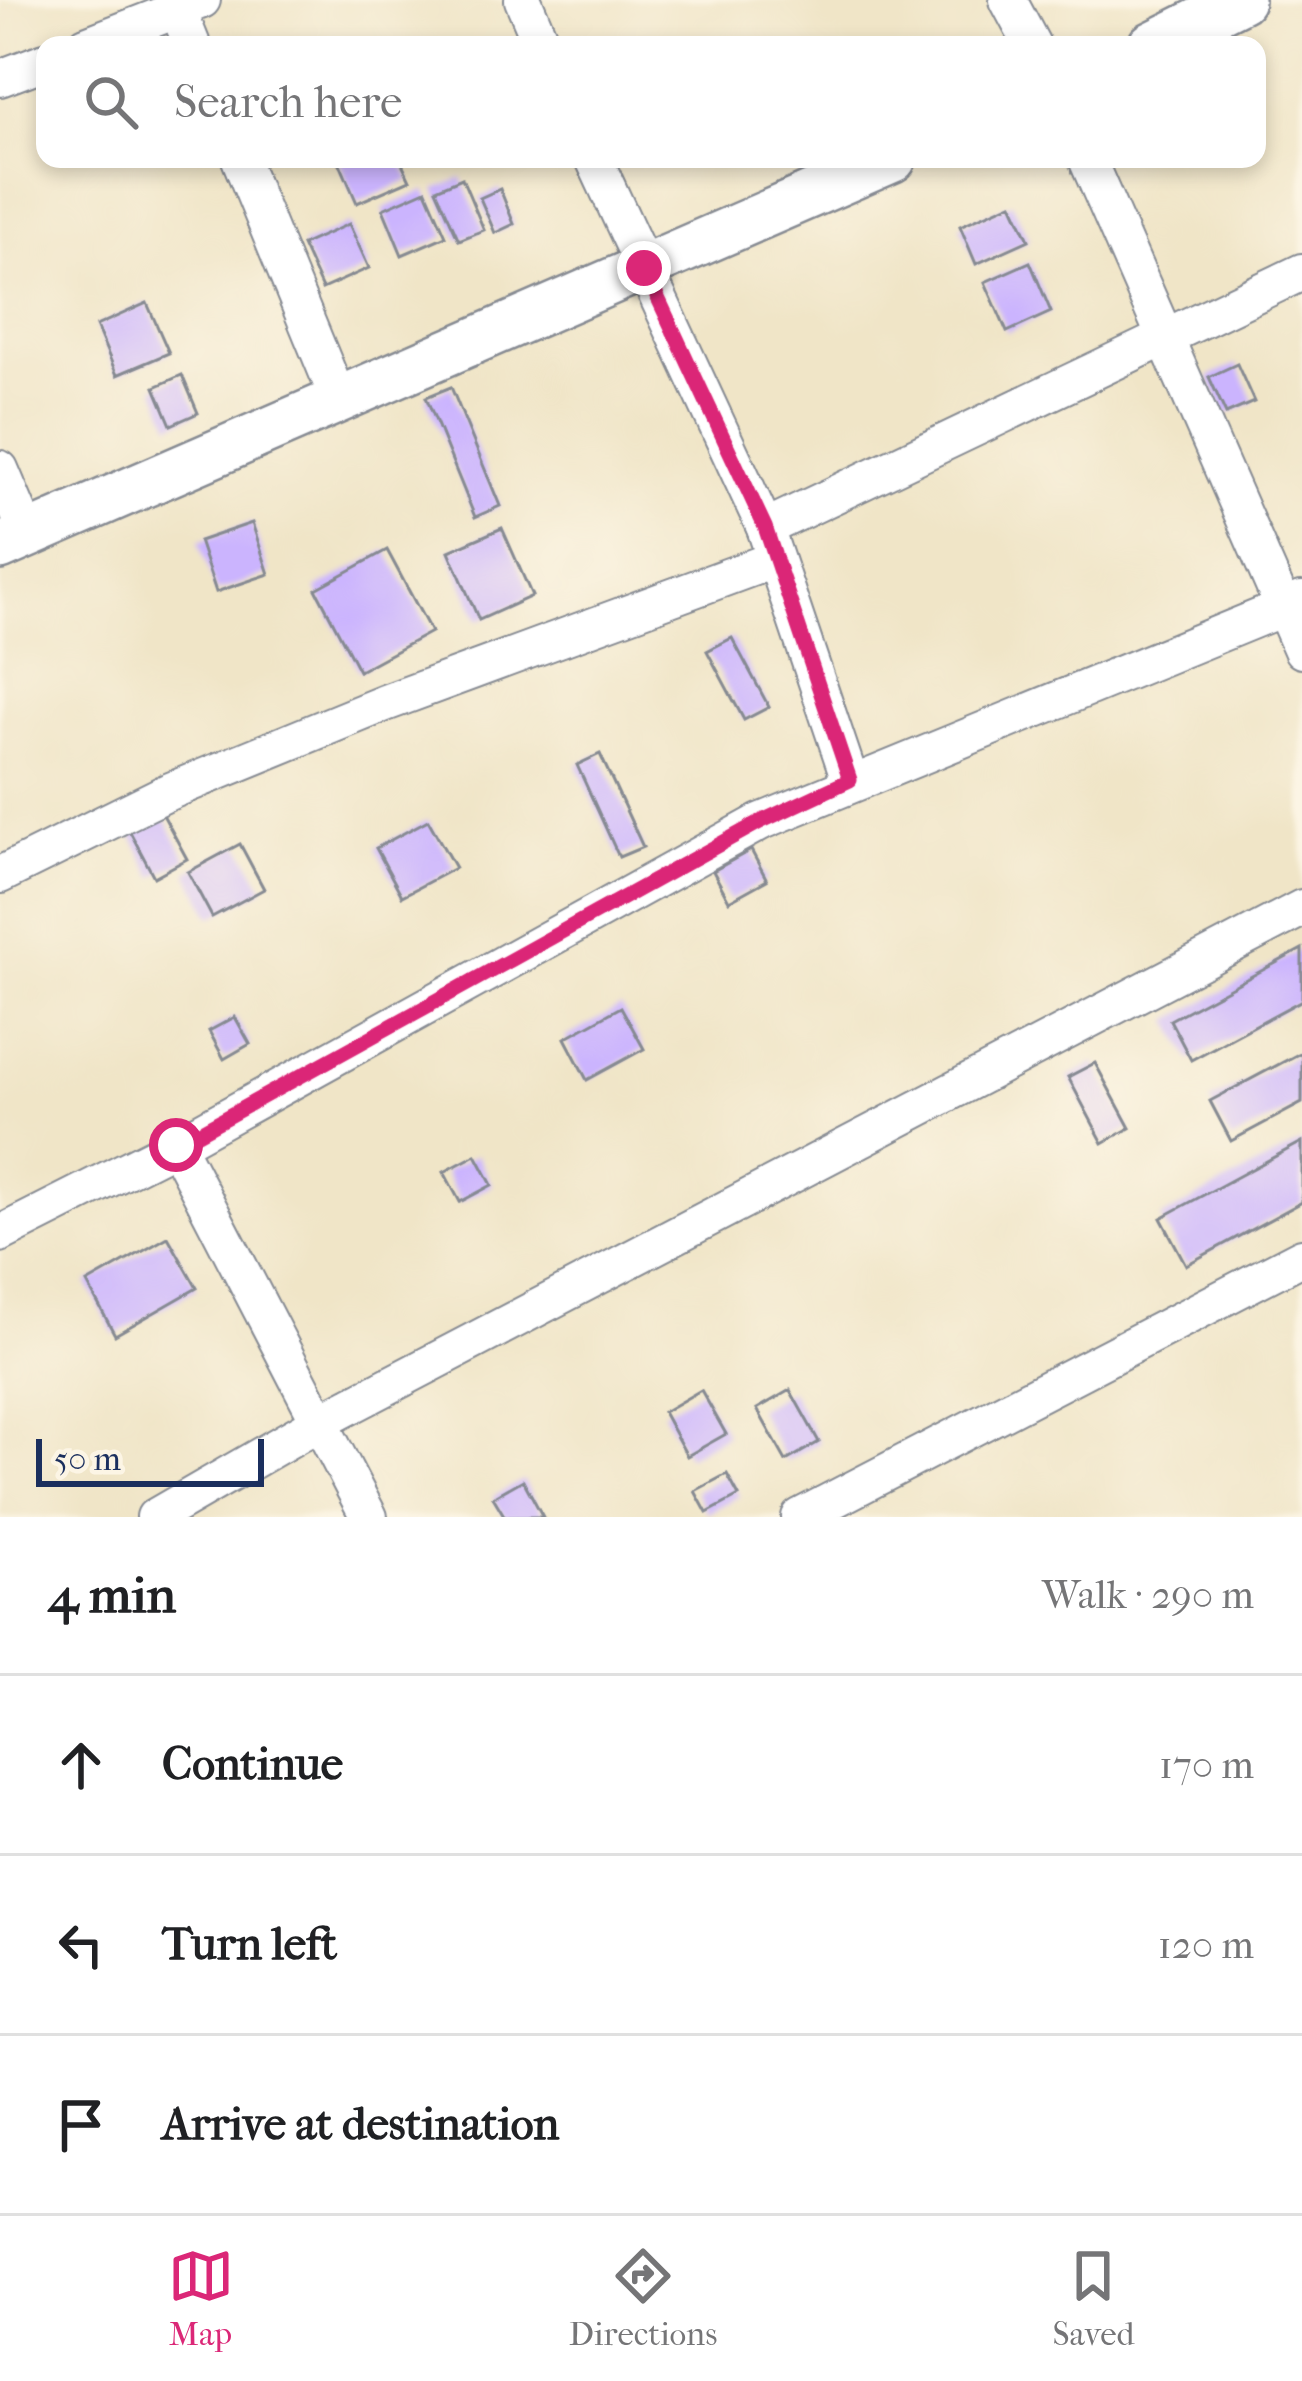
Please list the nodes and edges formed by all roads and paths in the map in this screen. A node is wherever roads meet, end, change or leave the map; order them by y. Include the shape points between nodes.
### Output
1 (523, 0) edge
2 (1008, 0) edge
3 (1241, 0) edge
4 (185, 3) edge
5 (107, 36) edge
6 (191, 36) edge
7 (538, 36) edge
8 (1027, 36) edge
9 (1169, 36) edge
10 (36, 64) edge
11 (0, 78) edge
12 (243, 168) edge
13 (598, 168) edge
14 (872, 168) edge
15 (1091, 168) edge
16 (644, 268) junction
17 (1302, 272) edge
18 (1168, 337) junction
19 (340, 403) junction
20 (0, 469) edge
21 (14, 541) edge
22 (769, 544) junction
23 (1292, 603) edge
24 (1302, 650) edge
25 (850, 780) junction
26 (0, 875) edge
27 (1302, 908) edge
28 (176, 1145) junction
29 (0, 1234) edge
30 (1302, 1257) edge
31 (321, 1421) junction
32 (155, 1517) edge
33 (369, 1517) edge
34 (800, 1517) edge

1 - 7 street
2 - 8 street
3 - 9 street
4 - 5 street
4 - 6 street
10 - 11 street
12 - 19 street
13 - 16 street
14 - 16 street
15 - 18 street
16 - 19 street
16 - 22 street
17 - 18 street
18 - 22 street
18 - 23 street
19 - 21 street
20 - 21 street
22 - 25 street
22 - 26 street via 168,792
23 - 24 street
23 - 25 street
25 - 28 street
27 - 31 street
28 - 29 street
28 - 31 street
30 - 34 street
31 - 32 street
31 - 33 street

